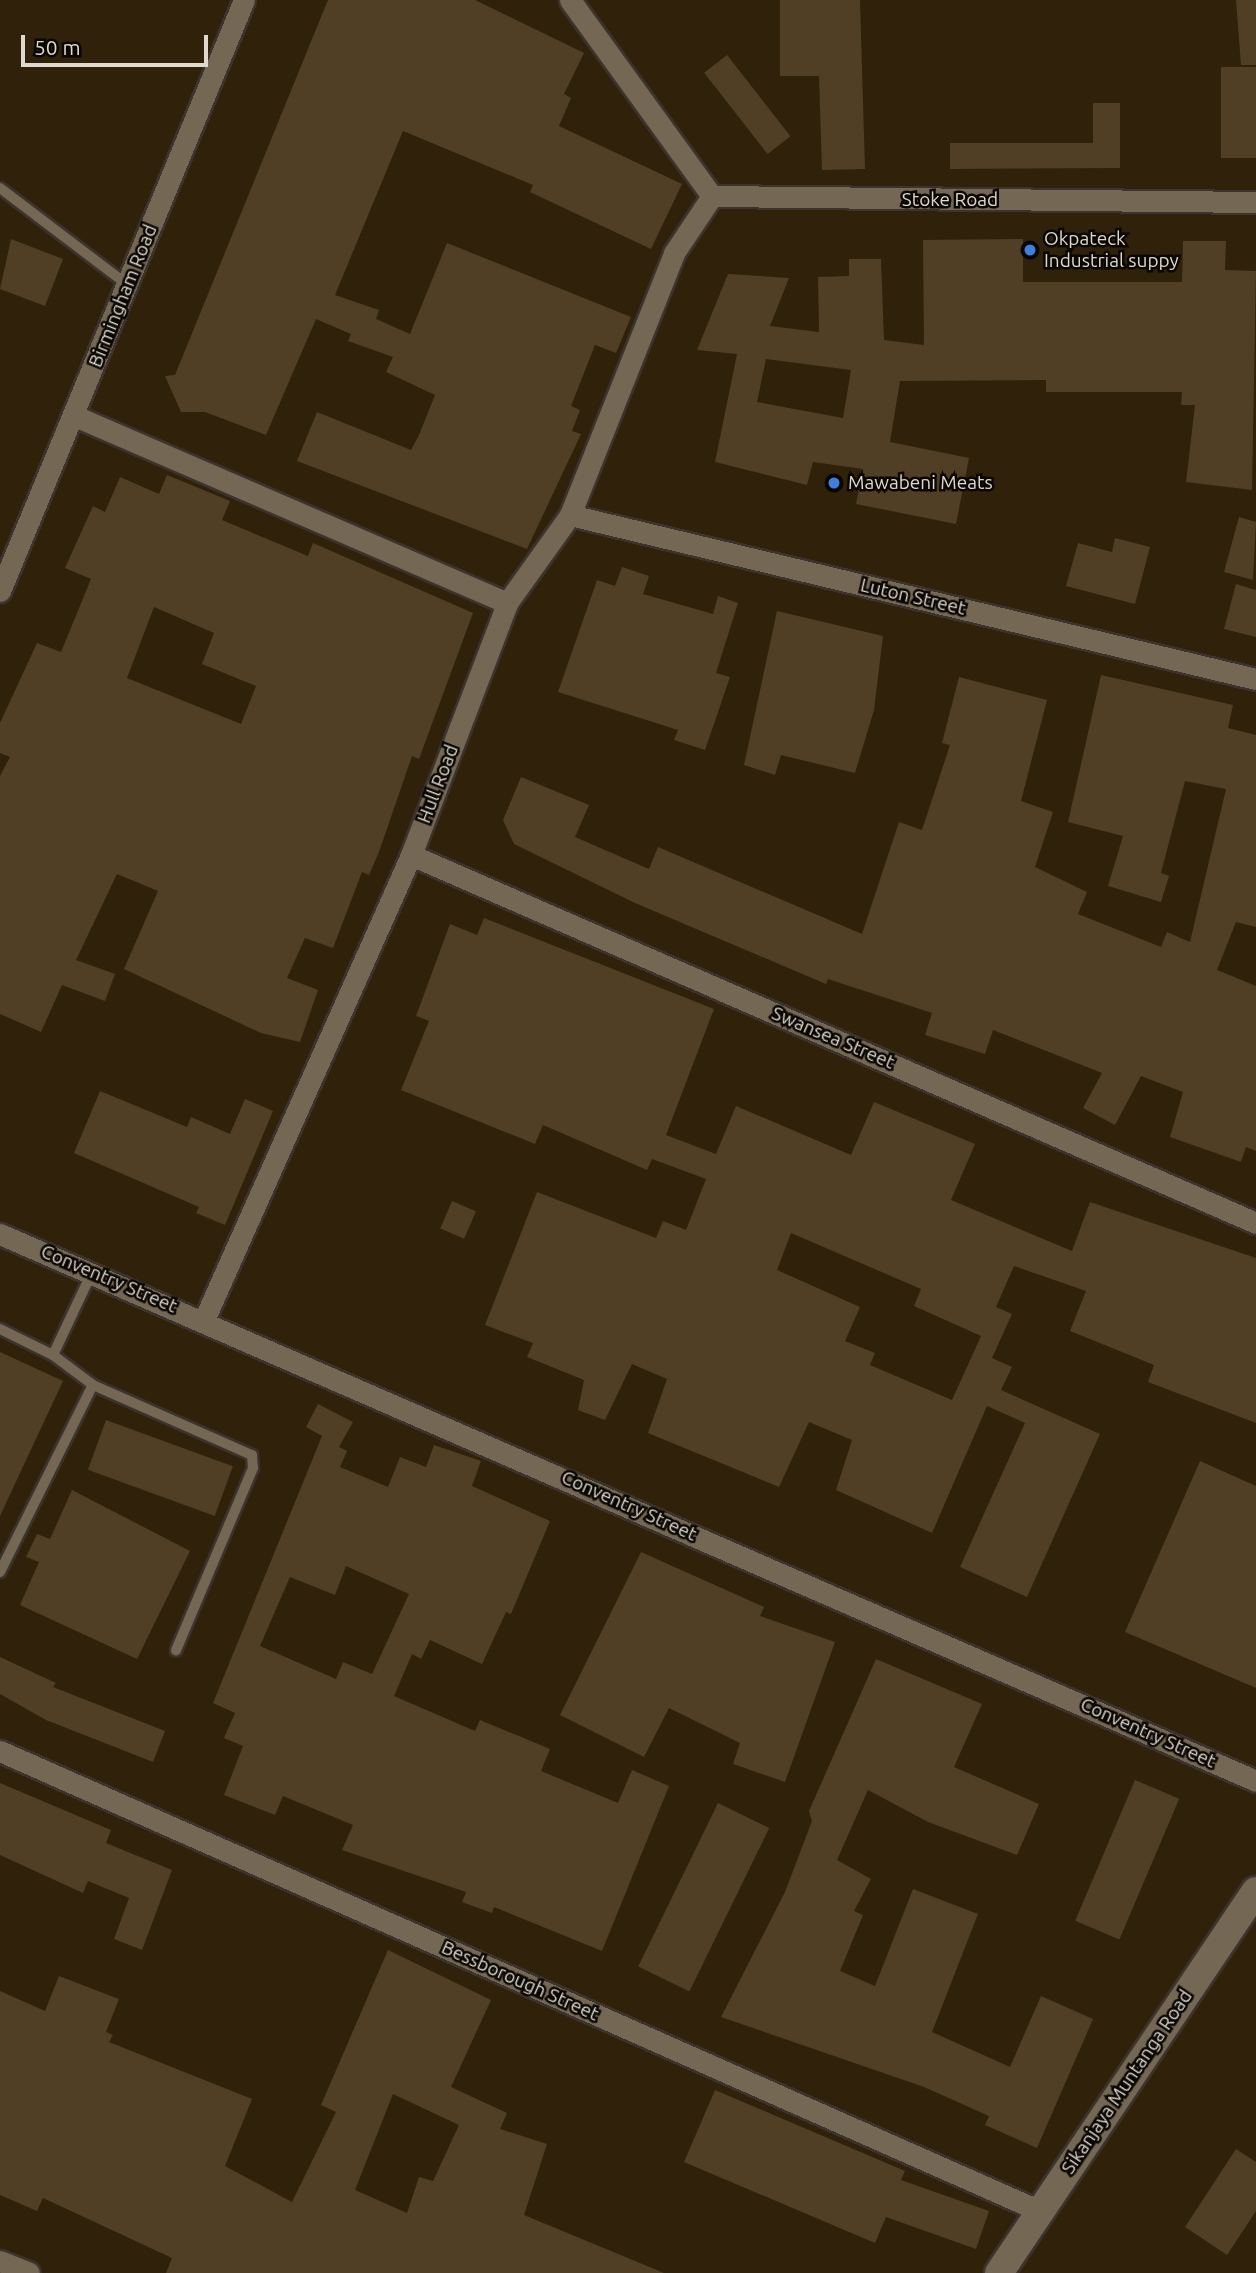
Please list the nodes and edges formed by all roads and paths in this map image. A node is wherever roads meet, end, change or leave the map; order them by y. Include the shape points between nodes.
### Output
1 (244, 0) edge
2 (569, 0) edge
3 (0, 188) edge
4 (712, 196) junction
5 (1256, 202) edge
6 (128, 285) junction
7 (75, 416) junction
8 (570, 515) junction
9 (0, 591) edge
10 (507, 603) junction
11 (1256, 679) edge
12 (411, 855) junction
13 (1256, 1223) edge
14 (0, 1234) edge
15 (92, 1272) junction
16 (204, 1320) junction
17 (0, 1329) edge
18 (53, 1355) junction
19 (93, 1385) junction
20 (0, 1572) edge
21 (176, 1650) dead end
22 (0, 1751) edge
23 (1256, 1781) edge
24 (1256, 1891) edge
25 (1040, 2211) junction
26 (0, 2260) edge
27 (29, 2273) edge
28 (999, 2273) edge

1 - 6 street, Birmingham Road
2 - 4 street
3 - 6 lane
4 - 5 street, Stoke Road
4 - 8 street, Hull Road via 674,253
6 - 7 street, Birmingham Road
7 - 9 street, Birmingham Road
7 - 10 street
8 - 10 street, Hull Road
8 - 11 street, Luton Street
10 - 12 street, Hull Road
12 - 13 street, Swansea Street
12 - 16 street, Hull Road
14 - 15 street, Conventry Street
15 - 16 street, Conventry Street
15 - 18 lane
16 - 23 street, Conventry Street
17 - 18 lane
18 - 19 lane
19 - 20 lane
19 - 21 lane via 252,1455 253,1468
22 - 25 street, Bessborough Street
24 - 25 street, Sikanjaya Muntanga Road
25 - 28 street, Sikanjaya Muntanga Road
26 - 27 street

